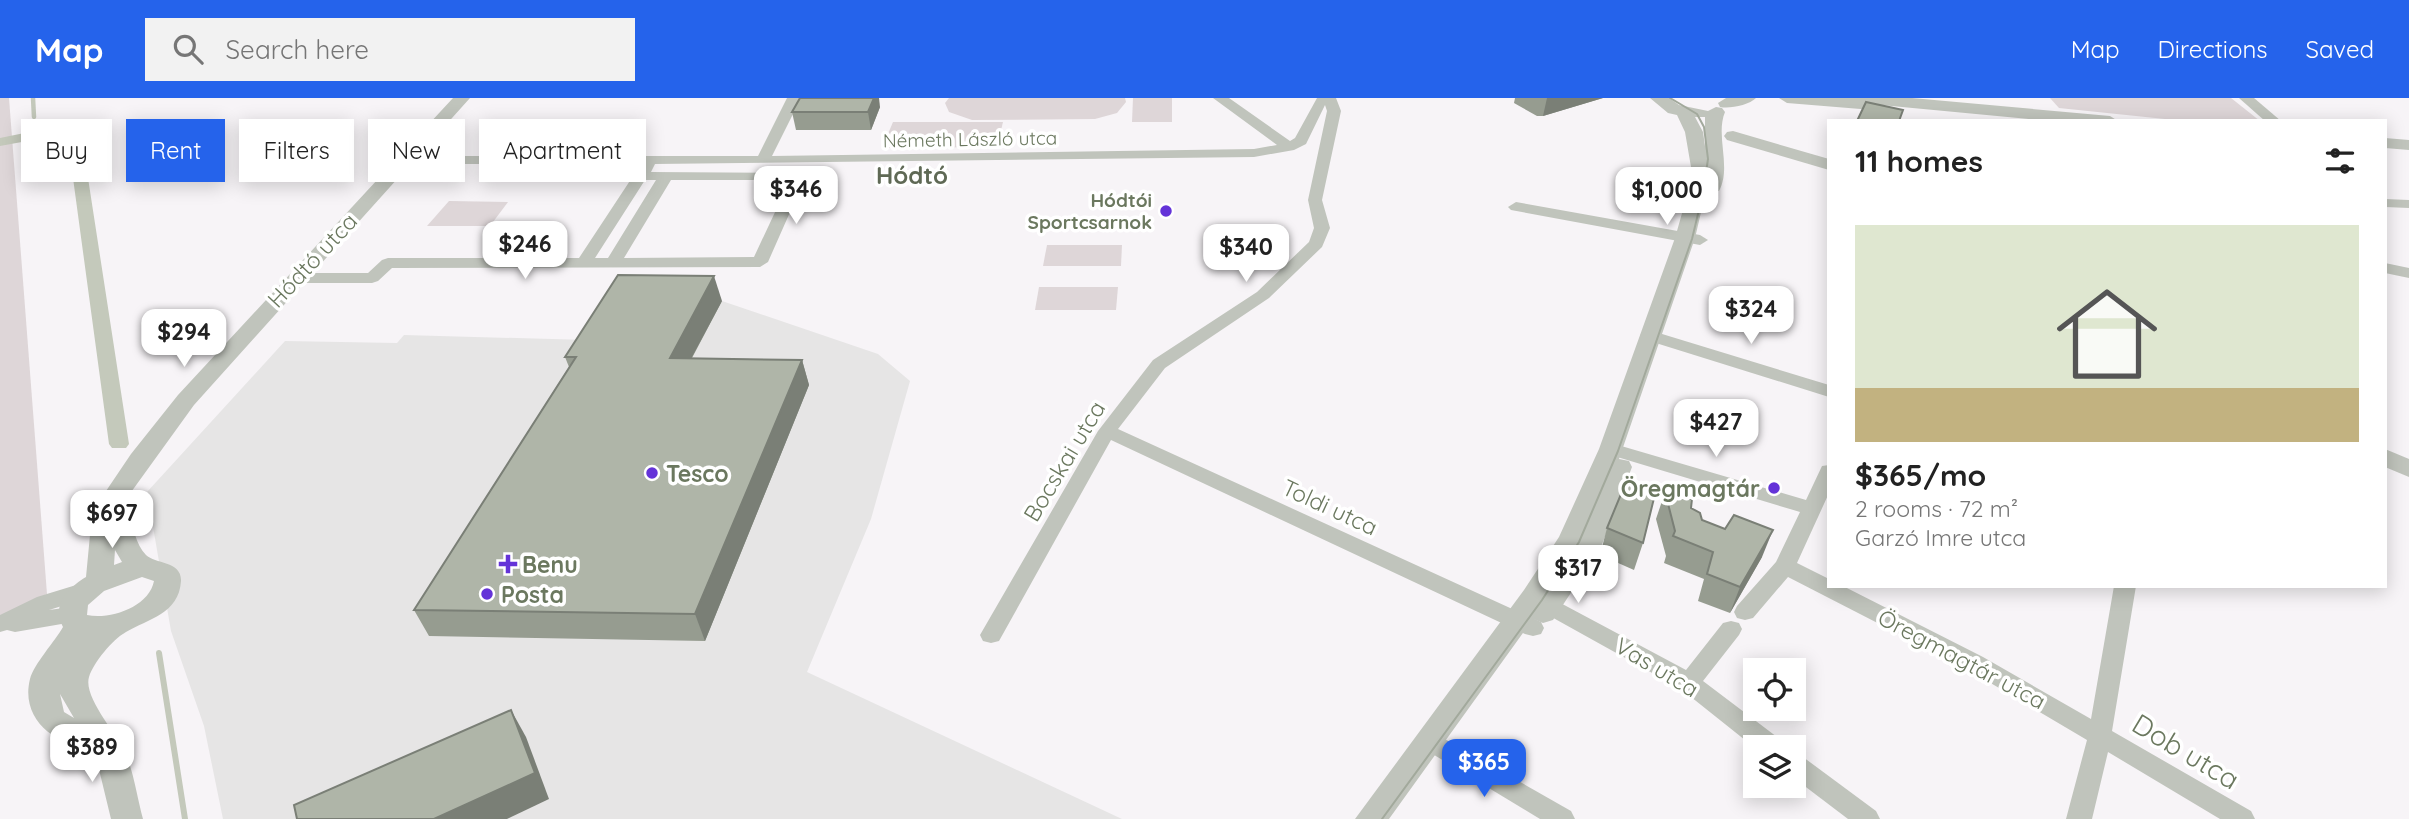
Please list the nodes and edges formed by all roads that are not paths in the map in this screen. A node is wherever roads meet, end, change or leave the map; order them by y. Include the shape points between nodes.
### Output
1 (462, 98) edge
2 (794, 98) edge
3 (1220, 98) edge
4 (1324, 98) edge
5 (1329, 98) edge
6 (1748, 98) edge
7 (1787, 98) edge
8 (1859, 98) edge
9 (2246, 98) edge
10 (1656, 99) edge
11 (1722, 104) edge
12 (1947, 107) junction
13 (1684, 112) junction
14 (2027, 117) edge
15 (443, 119) edge
16 (2068, 119) edge
17 (2272, 119) edge
18 (1724, 134) junction
19 (2387, 143) edge
20 (2409, 145) edge
21 (1289, 147) junction
22 (465, 160) edge
23 (650, 160) junction
24 (763, 160) junction
25 (1827, 164) edge
26 (646, 167) edge
27 (646, 176) edge
28 (666, 176) junction
29 (384, 182) edge
30 (637, 182) edge
31 (2387, 203) edge
32 (2409, 204) edge
33 (1516, 207) dead end
34 (1693, 239) junction
35 (584, 262) junction
36 (613, 262) junction
37 (2387, 268) edge
38 (2409, 273) edge
39 (295, 278) junction
40 (1656, 337) junction
41 (1827, 390) edge
42 (1107, 431) junction
43 (1618, 451) junction
44 (2387, 458) edge
45 (2409, 469) edge
46 (1827, 475) edge
47 (117, 494) junction
48 (1810, 508) junction
49 (1785, 566) junction
50 (142, 567) junction
51 (93, 585) junction
52 (1827, 587) edge
53 (1828, 588) edge
54 (2125, 588) edge
55 (1542, 600) junction
56 (75, 621) junction
57 (0, 625) edge
58 (115, 625) junction
59 (1525, 625) junction
60 (991, 635) dead end
61 (1689, 683) junction
62 (2100, 734) junction
63 (99, 735) junction
64 (1756, 735) edge
65 (1436, 744) junction
66 (1806, 773) edge
67 (128, 819) edge
68 (1371, 819) edge
69 (1392, 819) edge
70 (1562, 819) edge
71 (1867, 819) edge
72 (2079, 819) edge
73 (2242, 819) edge

1 - 15 street, Hódtó utca
2 - 24 street
3 - 21 street
4 - 21 street via 1301,141
5 - 42 street, Bocskai utca via 1334,111 1314,200 1322,228 1316,244 1262,295 1159,364
6 - 11 street
7 - 12 street
8 - 12 street
9 - 17 street
10 - 13 street
11 - 13 street
11 - 18 street via 1713,120
12 - 14 street
13 - 34 street via 1694,132 1699,167
14 - 16 street
18 - 25 street
18 - 34 street
19 - 20 street
21 - 24 street, Németh László utca via 1254,153
22 - 23 street, Németh László utca
23 - 24 street, Németh László utca
23 - 26 street
27 - 28 street
28 - 36 street
28 - 36 street via 799,176 760,261
29 - 39 street, Hódtó utca
30 - 35 street
31 - 32 street
33 - 34 street
34 - 40 street
35 - 36 street
35 - 39 street via 388,263 372,278
37 - 38 street
39 - 47 street, Hódtó utca via 186,400
40 - 41 street
40 - 43 street
42 - 59 street, Toldi utca
42 - 60 street, Bocskai utca
43 - 48 street
43 - 55 street via 1588,547
44 - 45 street
46 - 48 street
47 - 50 street via 124,542 133,561
47 - 51 street, Hódtó utca
48 - 49 street
49 - 52 street, Öregmagtár utca
49 - 61 street
50 - 51 street
50 - 58 street via 163,571 168,577 167,590 143,613
51 - 56 street via 74,606
51 - 57 street
53 - 62 street, Öregmagtár utca
54 - 62 street
55 - 59 street
55 - 61 street, Vas utca
56 - 57 street
56 - 58 street via 89,628
56 - 63 street via 45,679 45,701 51,719 73,734
58 - 63 street via 91,649 74,677 74,693
59 - 65 street
61 - 64 street, Vas utca
62 - 72 street
62 - 73 street, Dob utca
63 - 67 street via 111,755
65 - 68 street
65 - 69 street
65 - 70 street
66 - 71 street

